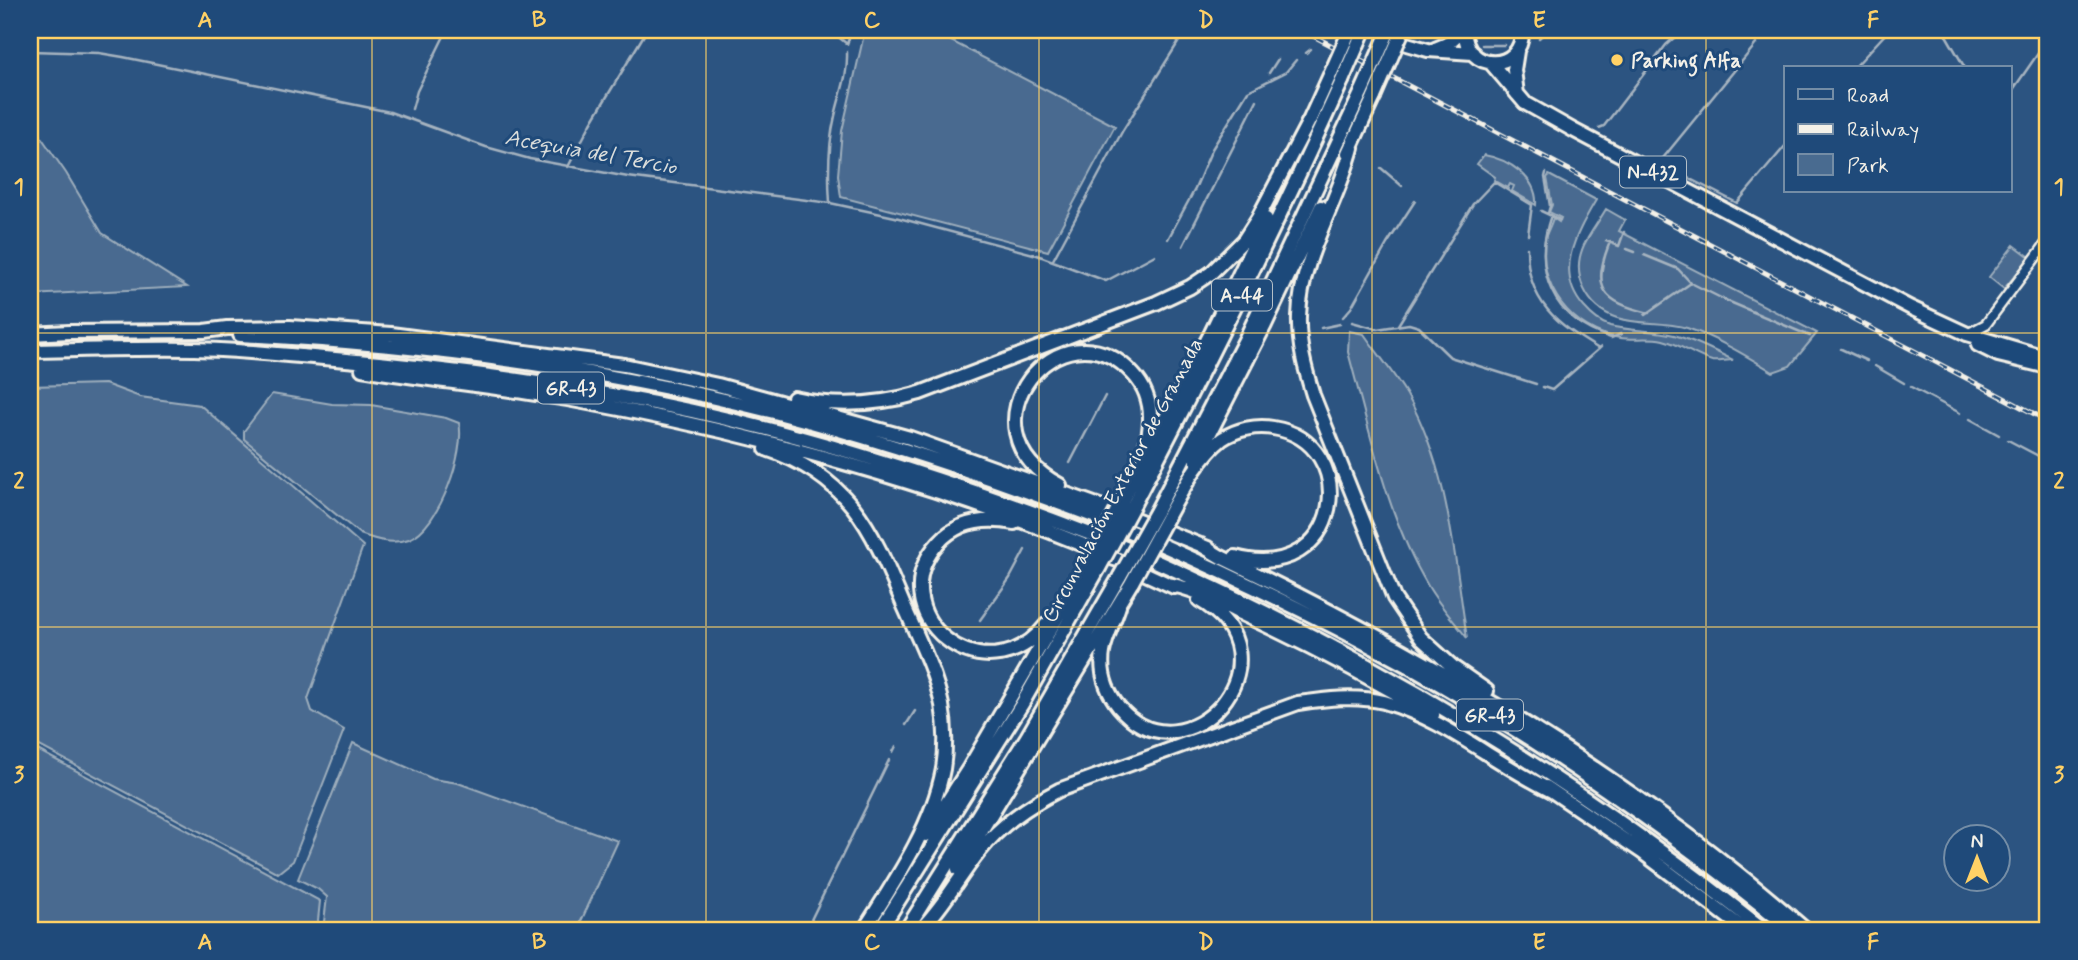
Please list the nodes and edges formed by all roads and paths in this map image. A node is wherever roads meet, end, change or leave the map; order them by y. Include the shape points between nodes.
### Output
1 (1350, 30) edge
2 (1364, 30) edge
3 (1384, 30) edge
4 (1403, 30) edge
5 (1464, 30) edge
6 (1522, 30) edge
7 (1407, 44) dead end
8 (1428, 50) junction
9 (1517, 51) junction
10 (1473, 54) junction
11 (1490, 62) junction
12 (1336, 78) junction
13 (1368, 94) junction
14 (1517, 94) junction
15 (1310, 119) junction
16 (1352, 148) junction
17 (2048, 241) edge
18 (1911, 308) junction
19 (1984, 325) junction
20 (204, 331) junction
21 (30, 334) edge
22 (1967, 334) junction
23 (1984, 340) junction
24 (30, 353) edge
25 (2047, 361) edge
26 (2026, 362) junction
27 (718, 385) junction
28 (700, 426) junction
29 (1135, 478) junction
30 (1186, 483) junction
31 (1081, 498) junction
32 (1128, 502) junction
33 (1161, 515) junction
34 (1042, 528) junction
35 (1168, 532) dead end
36 (1162, 545) dead end
37 (1201, 545) junction
38 (1153, 560) dead end
39 (1094, 566) junction
40 (1146, 573) dead end
41 (1126, 579) junction
42 (1167, 584) junction
43 (1069, 597) junction
44 (1119, 606) junction
45 (1534, 728) junction
46 (1550, 790) junction
47 (894, 881) junction
48 (864, 930) edge
49 (880, 930) edge
50 (906, 930) edge
51 (920, 930) edge
52 (1745, 930) edge
53 (1764, 930) edge
54 (1792, 930) edge
55 (1806, 930) edge

1 - 12 highway, bridge
2 - 12 highway, Circunvalación Exterior de Granada / A-44, bridge
3 - 13 highway, Circunvalación Exterior de Granada / A-44, bridge
4 - 13 highway, bridge
5 - 8 highway via 1447,44
5 - 10 highway
6 - 9 highway
7 - 8 highway, N-432
8 - 10 highway, N-432
9 - 11 highway via 1504,61
9 - 14 highway
10 - 11 highway, N-432
11 - 14 highway, N-432
12 - 15 highway
12 - 32 highway, Circunvalación Exterior de Granada / A-44 via 1286,206 1228,325
13 - 16 highway
13 - 33 highway, Circunvalación Exterior de Granada / A-44
14 - 18 highway, N-432 via 1533,109
15 - 27 highway via 1244,240 1211,273 1156,303 897,400 826,403
15 - 29 highway via 1211,333
16 - 30 highway
16 - 45 highway via 1300,296 1300,342 1313,395 1382,571 1406,618 1437,653
17 - 19 street
18 - 22 highway, N-432
18 - 26 highway, N-432 via 1998,355
19 - 22 street
19 - 23 street
19 - 25 street via 1996,339
20 - 21 highway
20 - 27 highway via 290,327 391,334 624,365
20 - 31 highway, GR-43 via 465,354 633,381 774,412 1104,514
22 - 23 highway, N-432
23 - 25 highway, N-432
23 - 26 highway
24 - 28 highway via 190,353 330,365 564,398
24 - 34 highway, GR-43 via 272,352 439,369 605,394 848,451 998,499 1090,541
25 - 26 highway, N-432
27 - 31 highway via 910,438
28 - 34 highway via 820,455
28 - 47 highway via 779,453 838,491 877,546 928,660 942,706 943,769 927,819
29 - 31 highway via 1151,417 1138,379 1101,353 1055,356 1024,384 1016,408 1017,435 1039,471
29 - 32 highway
30 - 33 highway
30 - 37 highway via 1223,439 1265,427 1282,429 1306,443 1329,479 1325,520 1309,545 1295,555 1248,561
32 - 39 highway, Circunvalación Exterior de Granada / A-44, bridge
33 - 41 highway, Circunvalación Exterior de Granada / A-44, bridge
34 - 43 highway via 980,521 953,530 926,562 921,589 926,614 954,646 996,656 1035,638
35 - 37 highway
36 - 54 highway, GR-43 via 1270,594 1478,707 1648,820
37 - 45 highway via 1418,658
38 - 53 highway, GR-43 via 1288,622 1495,738 1636,832
39 - 43 highway
39 - 49 highway, Circunvalación Exterior de Granada / A-44 via 1022,704
40 - 42 highway
41 - 44 highway
41 - 50 highway, Circunvalación Exterior de Granada / A-44
42 - 44 highway via 1215,612 1227,624 1237,648 1232,691 1219,710 1198,724 1181,730 1149,727 1133,720 1111,696 1105,683 1103,653
42 - 46 highway via 1184,587 1256,620 1402,696
43 - 47 highway via 969,768
44 - 51 highway
45 - 55 highway via 1685,831
46 - 51 highway via 1432,722 1394,706 1354,698 1298,703 1034,803 995,834
46 - 52 highway
47 - 48 highway

